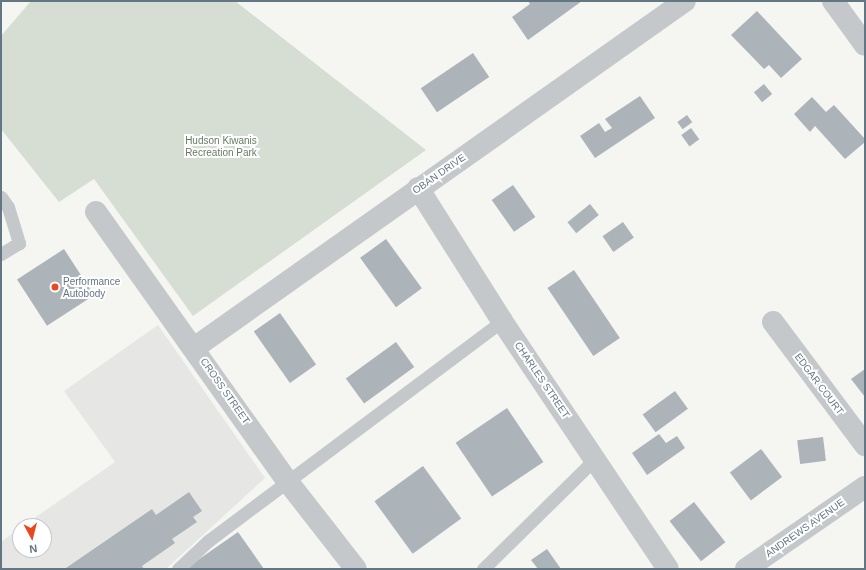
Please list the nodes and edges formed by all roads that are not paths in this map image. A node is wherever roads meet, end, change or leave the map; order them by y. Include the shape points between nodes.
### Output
1 (685, 1) edge
2 (833, 1) edge
3 (865, 45) edge
4 (418, 188) junction
5 (1, 197) edge
6 (96, 212) dead end
7 (1, 254) edge
8 (502, 321) junction
9 (773, 322) dead end
10 (194, 348) junction
11 (865, 445) edge
12 (595, 459) junction
13 (288, 482) junction
14 (865, 487) edge
15 (178, 569) edge
16 (356, 569) edge
17 (483, 569) edge
18 (668, 569) edge
19 (746, 569) edge

1 - 4 street, OBAN DRIVE
2 - 3 street
4 - 8 street, CHARLES STREET
4 - 10 street, OBAN DRIVE
5 - 7 lane via 8,207 19,243
6 - 10 street, CROSS STREET
8 - 12 street, CHARLES STREET
8 - 13 lane
9 - 11 street, EDGAR COURT
10 - 13 street, CROSS STREET
12 - 17 lane
12 - 18 street, CHARLES STREET
13 - 15 lane via 208,541
13 - 16 street, CROSS STREET
14 - 19 street, ANDREWS AVENUE

